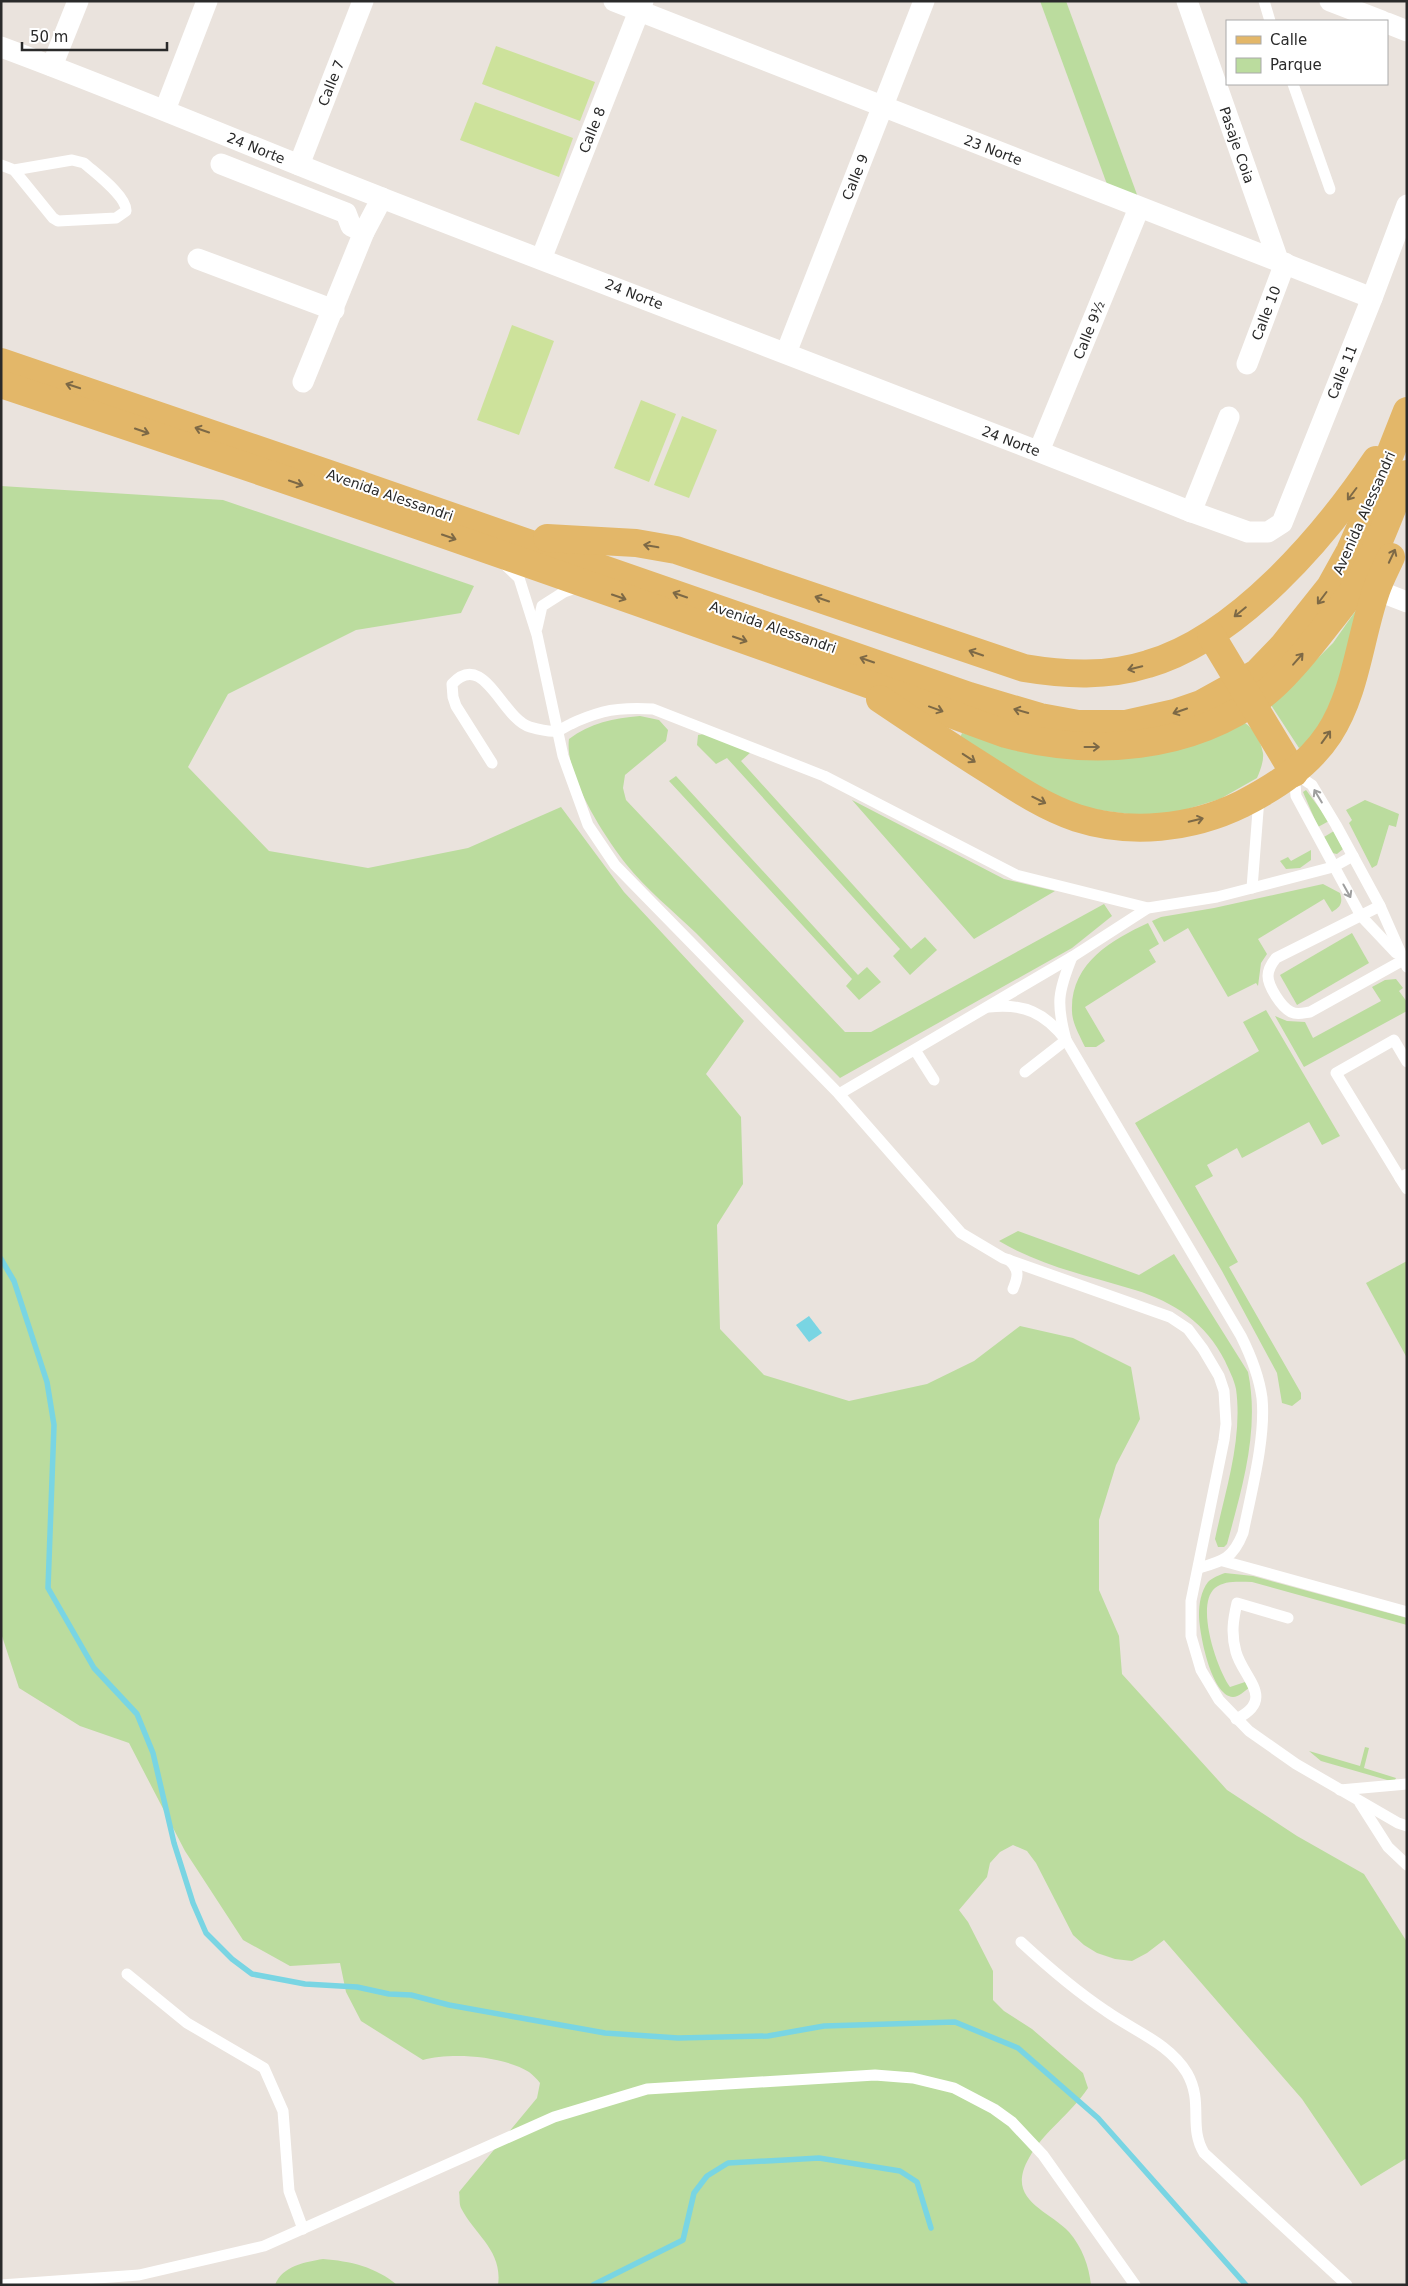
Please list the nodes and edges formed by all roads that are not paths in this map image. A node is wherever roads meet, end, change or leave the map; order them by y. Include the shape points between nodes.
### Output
1 (78, 1) edge
2 (207, 1) edge
3 (364, 1) edge
4 (614, 1) edge
5 (924, 1) edge
6 (1186, 1) edge
7 (1264, 1) edge
8 (1330, 1) edge
9 (641, 6) edge
10 (1270, 20) edge
11 (1379, 20) edge
12 (1388, 23) edge
13 (1407, 31) edge
14 (1, 47) edge
15 (52, 66) junction
16 (1292, 85) edge
17 (883, 106) junction
18 (165, 110) junction
19 (221, 164) dead end
20 (1, 165) edge
21 (299, 166) junction
22 (14, 170) junction
23 (1330, 189) dead end
24 (382, 198) junction
25 (1407, 205) edge
26 (1139, 208) junction
27 (364, 232) junction
28 (541, 258) junction
29 (198, 259) dead end
30 (1281, 261) junction
31 (1372, 298) junction
32 (334, 310) junction
33 (786, 352) junction
34 (1, 362) edge
35 (1246, 364) dead end
36 (303, 382) dead end
37 (1, 384) edge
38 (1407, 410) edge
39 (1230, 417) dead end
40 (1039, 451) junction
41 (1407, 474) edge
42 (1191, 512) junction
43 (1407, 522) edge
44 (1268, 532) joint
45 (498, 543) junction
46 (585, 585) junction
47 (1376, 590) junction
48 (1407, 602) edge
49 (537, 635) junction
50 (1211, 635) junction
51 (841, 674) junction
52 (1261, 684) junction
53 (1227, 704) junction
54 (557, 731) junction
55 (492, 763) dead end
56 (1294, 773) junction
57 (1260, 795) junction
58 (1353, 856) junction
59 (1333, 868) junction
60 (1252, 888) junction
61 (1380, 906) junction
62 (1148, 908) junction
63 (1360, 916) junction
64 (1072, 957) junction
65 (1405, 961) edge
66 (985, 1007) junction
67 (1066, 1040) junction
68 (915, 1050) junction
69 (1407, 1062) edge
70 (1025, 1072) dead end
71 (934, 1080) dead end
72 (839, 1094) junction
73 (1403, 1176) edge
74 (1407, 1189) edge
75 (1009, 1260) junction
76 (1013, 1289) dead end
77 (1223, 1561) junction
78 (1199, 1568) junction
79 (1407, 1612) edge
80 (1288, 1618) dead end
81 (1236, 1719) junction
82 (1407, 1784) edge
83 (1340, 1790) junction
84 (1359, 1802) junction
85 (1407, 1826) edge
86 (1407, 1865) edge
87 (1021, 1942) dead end
88 (127, 1974) dead end
89 (303, 2229) junction
90 (1, 2284) edge
91 (1135, 2285) edge
92 (1347, 2285) edge

1 - 15 street
2 - 18 street
3 - 21 street, Calle 7
4 - 9 street, 23 Norte
5 - 17 street, Calle 9
6 - 30 street, Pasaje Coia
7 - 10 lane
8 - 11 street
9 - 17 street, 23 Norte
9 - 28 street, Calle 8
12 - 13 street
14 - 15 street, 24 Norte
15 - 18 street, 24 Norte
16 - 23 lane
17 - 26 street, 23 Norte
17 - 33 street, Calle 9
18 - 21 street, 24 Norte
19 - 27 street via 346,214 351,226
20 - 22 lane
21 - 24 street, 24 Norte
22 - 22 lane via 78,160 121,197 126,211 116,218 58,221
24 - 27 street
24 - 28 street, 24 Norte
25 - 31 street, Calle 11
26 - 30 street, 23 Norte
26 - 40 street, Calle 9½
27 - 32 street
28 - 33 street, 24 Norte
29 - 32 street
30 - 31 street, 23 Norte
30 - 35 street, Calle 10
31 - 44 street, Calle 11 via 1282,523
32 - 36 street
33 - 40 street, 24 Norte
45 -> 34 main road, Avenida Alessandri
37 -> 45 main road, Avenida Alessandri via 286,479
38 -> 50 main road via 1363,479 1310,546 1246,608
38 -> 52 main road, Avenida Alessandri via 1350,551 1330,587
39 - 42 street
40 - 42 street, 24 Norte
52 -> 41 main road, Avenida Alessandri via 1316,639 1360,579
42 - 44 street, 24 Norte via 1248,532
47 -> 43 main road
45 - 46 main road, Avenida Alessandri
45 - 49 lane via 518,578
50 -> 45 main road via 1170,657 1133,668 1093,674 1050,673 999,661 676,550 636,543
53 -> 45 main road, Avenida Alessandri via 1201,704 1126,724 1078,724 1040,717
46 - 49 lane via 564,592 542,606
46 -> 51 main road, Avenida Alessandri
47 - 48 street
56 -> 47 main road via 1329,734 1342,709
49 - 54 lane
50 - 56 main road
51 -> 53 main road, Avenida Alessandri via 1006,734 1063,746 1092,748 1149,743 1177,736
51 -> 57 main road via 1019,789 1075,818 1117,827 1159,826 1211,817
52 - 53 main road, Avenida Alessandri
54 - 55 lane via 529,727 504,705 489,683 481,677 465,675 452,684 453,697
54 - 62 lane via 604,712 653,709 824,776 1016,874
54 - 72 lane via 562,756 588,825 615,865
56 - 57 main road
58 -> 56 lane via 1312,785
56 - 59 lane via 1296,796
57 - 60 lane
58 - 59 lane
58 - 61 lane
59 - 60 lane
59 -> 63 lane
60 - 62 lane
61 - 63 lane
61 - 65 lane
62 - 64 lane
63 - 65 lane
63 - 65 lane via 1276,958 1268,975 1270,984 1286,1008 1300,1014 1310,1012
64 - 66 lane
64 - 67 lane via 1059,995 1058,1009
66 - 67 lane via 1012,1006 1041,1015 1052,1022
66 - 68 lane
67 - 70 lane
67 - 77 lane via 1254,1363 1262,1398 1258,1450 1243,1533 1237,1549
68 - 71 lane
68 - 72 lane
69 - 73 lane via 1394,1040 1336,1073
72 - 75 lane via 960,1233
73 - 74 lane
75 - 76 lane via 1017,1267 1018,1277
75 - 78 lane via 1170,1317 1188,1329 1203,1350 1224,1391 1226,1424
77 - 78 lane
77 - 79 lane
78 - 81 lane via 1191,1601 1190,1628 1195,1654 1208,1686
80 - 81 lane via 1237,1603 1232,1624 1233,1640 1241,1665 1254,1683 1256,1697 1249,1710
81 - 83 lane via 1276,1750
82 - 83 lane
83 - 84 lane
84 - 85 lane
84 - 86 lane via 1388,1847
87 - 92 lane via 1084,1996 1157,2042 1179,2062 1197,2100 1196,2136 1204,2153
88 - 89 lane via 187,2023 264,2068 283,2111 289,2191
89 - 90 lane via 264,2246 139,2275
89 - 91 lane via 554,2116 647,2089 894,2075 954,2088 1012,2122 1043,2154

